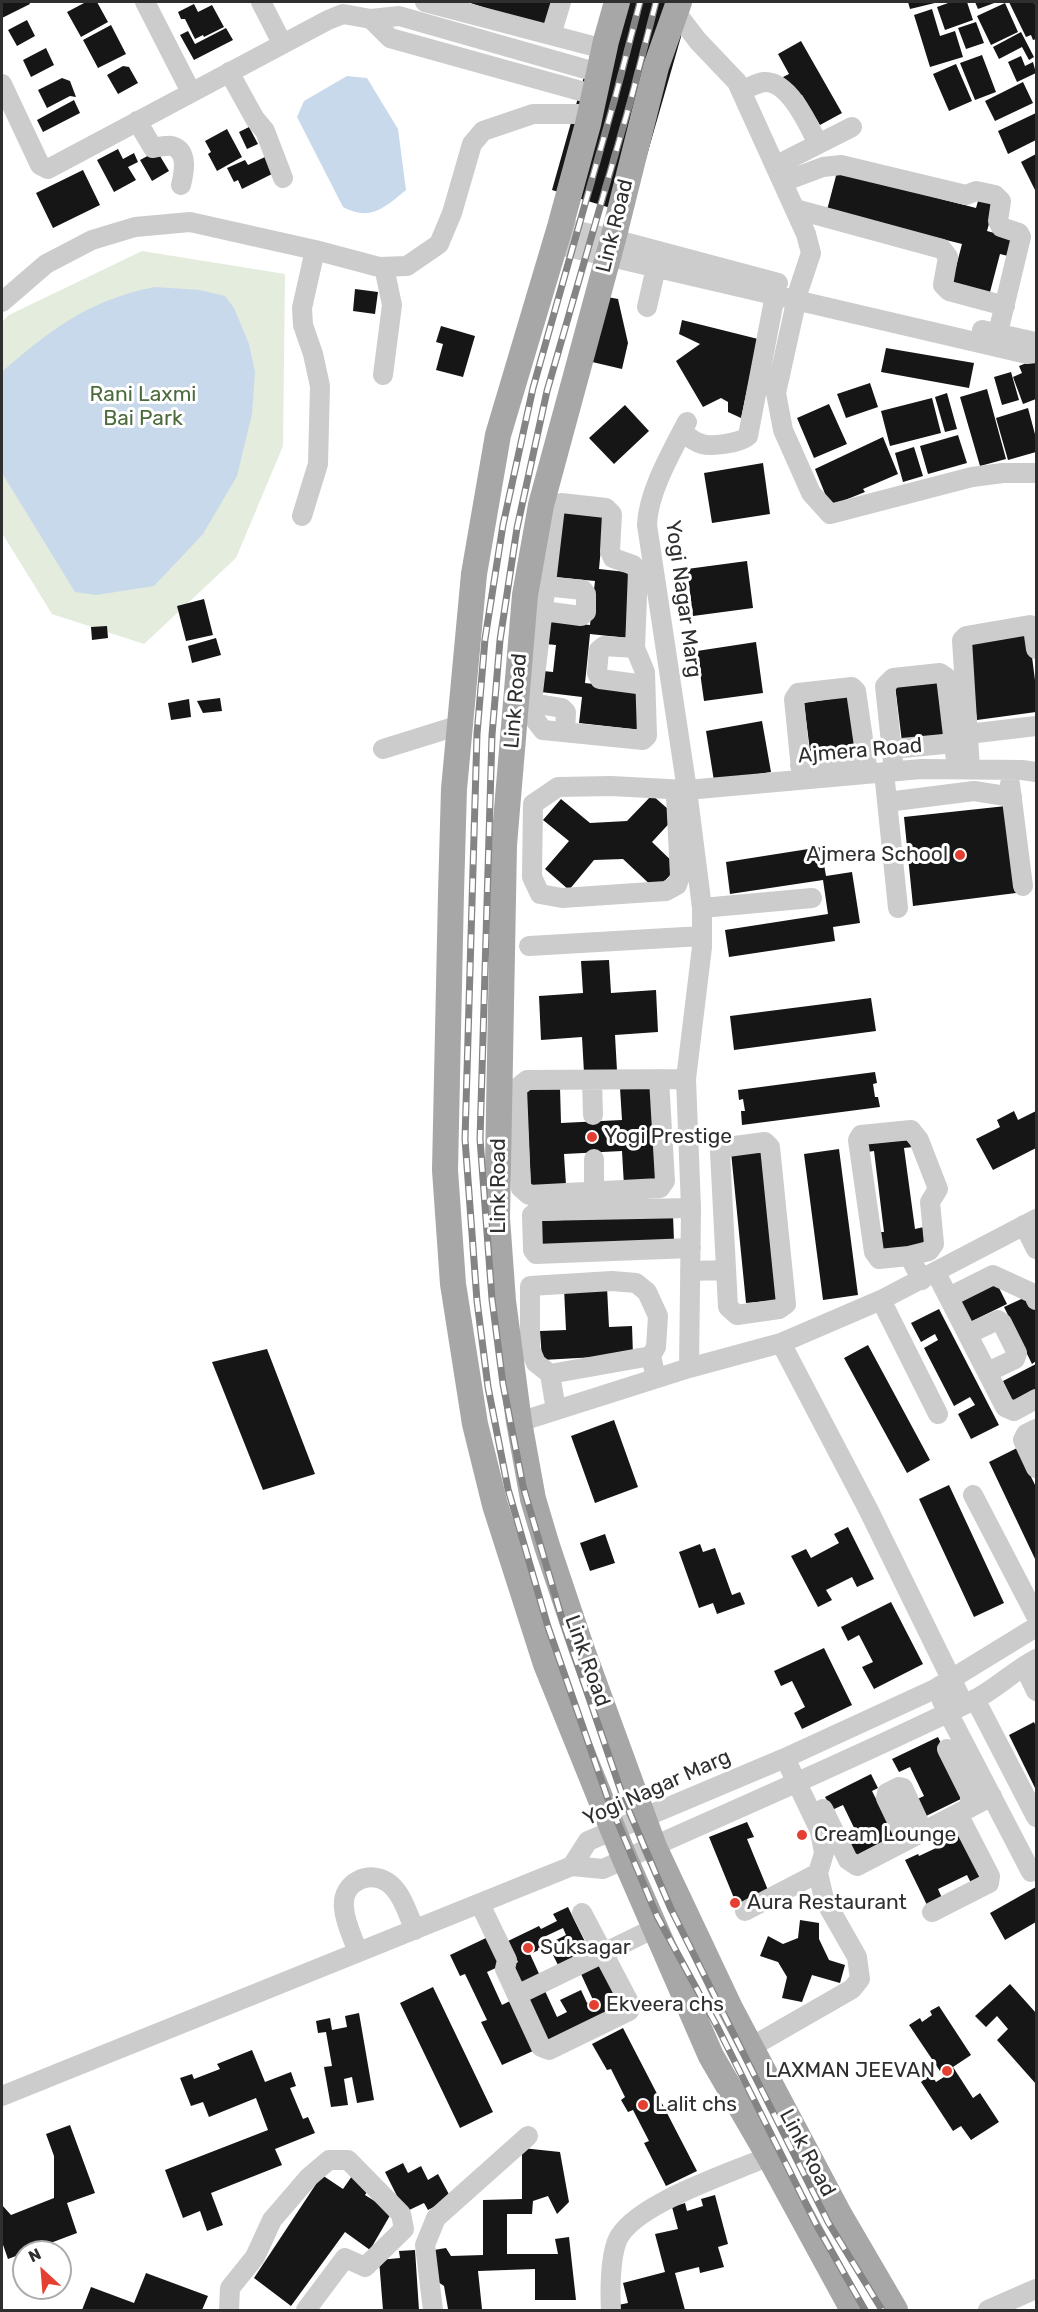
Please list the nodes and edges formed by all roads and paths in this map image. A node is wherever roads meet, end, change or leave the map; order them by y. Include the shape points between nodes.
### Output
1 (145, 2) edge
2 (261, 2) edge
3 (425, 2) edge
4 (561, 2) edge
5 (617, 2) edge
6 (677, 6) edge
7 (551, 35) junction
8 (282, 43) junction
9 (229, 72) junction
10 (597, 83) junction
11 (2, 84) edge
12 (741, 91) junction
13 (190, 92) junction
14 (137, 121) junction
15 (852, 127) dead end
16 (818, 144) junction
17 (779, 174) junction
18 (284, 178) dead end
19 (181, 185) dead end
20 (795, 209) junction
21 (558, 236) junction
22 (610, 248) junction
23 (315, 250) junction
24 (658, 259) junction
25 (384, 267) junction
26 (798, 294) junction
27 (774, 295) junction
28 (2, 302) edge
29 (1005, 306) junction
30 (647, 307) dead end
31 (996, 340) junction
32 (1036, 344) edge
33 (1036, 352) edge
34 (383, 375) dead end
35 (1036, 473) edge
36 (302, 516) dead end
37 (546, 586) junction
38 (543, 611) junction
39 (635, 648) junction
40 (1036, 649) edge
41 (668, 674) junction
42 (645, 679) junction
43 (460, 725) junction
44 (1036, 726) edge
45 (961, 739) junction
46 (383, 749) dead end
47 (892, 749) junction
48 (878, 768) junction
49 (963, 769) junction
50 (1008, 770) junction
51 (801, 772) junction
52 (1036, 772) edge
53 (681, 790) junction
54 (1012, 797) junction
55 (888, 802) junction
56 (507, 803) junction
57 (533, 804) junction
58 (531, 877) junction
59 (503, 879) junction
60 (1023, 886) dead end
61 (812, 898) dead end
62 (702, 908) junction
63 (898, 908) dead end
64 (702, 936) junction
65 (530, 946) dead end
66 (686, 1078) junction
67 (659, 1079) junction
68 (592, 1080) junction
69 (593, 1115) dead end
70 (594, 1159) dead end
71 (689, 1168) junction
72 (665, 1171) junction
73 (722, 1185) junction
74 (594, 1192) junction
75 (686, 1202) junction
76 (1030, 1222) edge
77 (684, 1249) junction
78 (1036, 1249) edge
79 (909, 1256) junction
80 (726, 1270) junction
81 (690, 1271) junction
82 (929, 1276) junction
83 (530, 1286) junction
84 (502, 1289) junction
85 (949, 1297) junction
86 (881, 1300) junction
87 (1036, 1300) edge
88 (968, 1334) junction
89 (781, 1343) junction
90 (651, 1356) junction
91 (689, 1368) junction
92 (988, 1372) junction
93 (550, 1374) junction
94 (656, 1378) junction
95 (1036, 1399) edge
96 (556, 1410) junction
97 (938, 1414) dead end
98 (519, 1422) junction
99 (1036, 1429) edge
100 (1036, 1468) edge
101 (973, 1495) dead end
102 (1036, 1616) edge
103 (1036, 1628) edge
104 (1030, 1663) edge
105 (953, 1678) junction
106 (935, 1689) junction
107 (1036, 1691) edge
108 (963, 1706) junction
109 (947, 1749) dead end
110 (791, 1756) junction
111 (803, 1781) junction
112 (992, 1796) junction
113 (964, 1811) junction
114 (1036, 1817) edge
115 (644, 1818) junction
116 (612, 1829) junction
117 (654, 1847) junction
118 (625, 1859) junction
119 (572, 1866) junction
120 (1031, 1872) dead end
121 (818, 1873) junction
122 (480, 1904) junction
123 (745, 1911) dead end
124 (932, 1912) dead end
125 (582, 1913) dead end
126 (655, 1928) junction
127 (415, 1930) junction
128 (358, 1952) junction
129 (603, 1953) junction
130 (517, 1995) junction
131 (750, 2046) junction
132 (2, 2096) edge
133 (528, 2136) dead end
134 (769, 2156) junction
135 (1036, 2289) edge
136 (229, 2310) edge
137 (306, 2310) edge
138 (432, 2310) edge
139 (611, 2310) edge
140 (853, 2310) edge
141 (894, 2310) edge
142 (988, 2310) edge

1 - 13 street
2 - 8 street
3 - 7 street
4 - 7 street
5 - 10 main road, Link Road
6 - 12 street via 698,41
6 - 22 main road, Link Road via 653,77
7 - 10 street
8 - 9 street
8 - 10 street via 343,14 371,19 390,38
9 - 13 street
9 - 18 street via 265,131
10 - 21 main road, Link Road
10 - 25 street via 533,114 483,131 472,144 439,244 407,266
11 - 14 street via 40,165 48,169
12 - 16 street via 764,82 776,85 792,98
12 - 17 street
13 - 14 street
14 - 19 street via 153,148 177,149 185,166
15 - 16 street
16 - 17 street
17 - 20 street
17 - 29 street via 841,165 966,195 976,191 996,195 1001,201 1001,227 1021,237
20 - 26 street via 811,253
20 - 29 street via 942,249 948,257 943,285 949,291
21 - 22 street
21 - 43 main road, Link Road via 498,435 474,574
22 - 24 street
22 - 56 main road, Link Road via 541,505 525,595
23 - 25 street
23 - 28 street via 190,222 135,227 92,240 46,264
23 - 36 street via 302,308 320,386 318,464
24 - 26 street
24 - 27 street
24 - 30 street
25 - 34 street via 392,305
26 - 27 street
26 - 31 street
26 - 35 street via 776,393 783,430 811,493 830,514 972,477
27 - 41 street, Yogi Nagar Marg via 748,436 743,441 704,445 692,440 684,427 647,511
29 - 31 street
31 - 32 street
31 - 33 street via 1027,354
37 - 38 street
37 - 38 street via 583,590 585,612 581,616
37 - 39 street via 555,507 561,503 606,508 612,514 613,558 633,565 638,571
38 - 42 street via 532,703 536,722 543,730 643,740
39 - 42 street
39 - 42 street via 604,646 599,650 597,673 600,679
40 - 45 street via 1030,625 966,636 962,640
41 - 42 street
41 - 53 street, Yogi Nagar Marg
43 - 46 street
43 - 116 main road, Link Road via 454,789 446,1055 445,1170 453,1284 475,1424 495,1505 546,1664
44 - 45 street
45 - 47 street
45 - 47 street via 946,676 940,673 892,678 885,686
45 - 49 street
47 - 48 street
48 - 49 street, Ajmera Road
48 - 51 street, Ajmera Road
48 - 51 street via 852,687 798,693 794,699
48 - 55 street
49 - 50 street, Ajmera Road
50 - 52 street, Ajmera Road
50 - 54 street
51 - 53 street, Ajmera Road
53 - 57 street, Ajmera Road via 558,787
53 - 58 street via 681,876 677,885 666,891 562,898 540,894
53 - 62 street
54 - 55 street via 974,791
54 - 60 street
55 - 63 street
56 - 57 street
56 - 59 main road, Link Road
57 - 58 street
58 - 59 street
59 - 84 main road, Link Road via 497,1218
61 - 62 street
62 - 64 street
64 - 65 street
64 - 66 street
66 - 67 street
66 - 71 street
67 - 68 street
67 - 72 street
68 - 69 street
68 - 74 street via 527,1080 517,1088 521,1188 529,1195
70 - 74 street
71 - 72 street
71 - 75 street
72 - 74 street via 660,1188
73 - 75 street
73 - 80 street
73 - 80 street via 720,1152 727,1147 765,1142 770,1147 786,1304 779,1309 737,1315 728,1307
75 - 77 street
75 - 77 street via 537,1211 532,1215 536,1254
76 - 78 street
76 - 82 street
77 - 81 street
79 - 79 street via 879,1259 874,1252 858,1140 861,1135 911,1130 919,1140 938,1189 930,1202 934,1244 929,1251
79 - 82 street
80 - 81 street
81 - 91 street
82 - 85 street
82 - 86 street
83 - 84 street
83 - 90 street via 636,1283 647,1292 658,1317 656,1347
83 - 93 street via 530,1349 536,1363
84 - 98 main road, Link Road
85 - 87 street via 993,1275 1034,1294
85 - 88 street
86 - 89 street
86 - 97 street
88 - 92 street
88 - 92 street via 998,1320 1002,1323 1017,1353 1015,1359
89 - 91 street
89 - 105 street
90 - 93 street
90 - 94 street
91 - 94 street
92 - 95 street via 1005,1407 1014,1411
93 - 96 street
94 - 96 street
96 - 98 street
98 - 115 main road, Link Road via 533,1499 547,1546
99 - 100 street via 1023,1440
101 - 102 street
103 - 105 street, Yogi Nagar Marg
104 - 107 street
104 - 108 street
105 - 106 street, Yogi Nagar Marg
105 - 108 street
106 - 108 street
106 - 110 street, Yogi Nagar Marg
108 - 111 street
108 - 112 street
108 - 114 street
109 - 113 street via 970,1795
110 - 111 street
110 - 115 street, Yogi Nagar Marg
111 - 113 street via 848,1860 857,1866
111 - 117 street
111 - 121 street via 824,1853
112 - 113 street
112 - 120 street
113 - 124 street via 990,1876 989,1883
115 - 116 street, Yogi Nagar Marg
115 - 117 main road, Link Road
116 - 118 main road, Link Road
116 - 119 street, Yogi Nagar Marg via 588,1841
117 - 118 street
117 - 131 main road, Link Road
118 - 119 street via 603,1869
118 - 126 main road, Link Road
119 - 122 street
121 - 123 street
121 - 131 street via 825,1899 857,1957 860,1979 852,1989
122 - 127 street
122 - 130 street via 507,1960 504,1969
125 - 129 street
126 - 129 street
126 - 134 main road, Link Road via 711,2056
127 - 128 street
127 - 128 street via 392,1886 381,1879 359,1880 350,1885 343,1907
128 - 132 street
129 - 130 street
129 - 130 street via 631,2006 619,2016 549,2050 541,2047
131 - 141 main road, Link Road
133 - 138 street via 436,2218 425,2246
134 - 139 street via 681,2193 632,2220 617,2241 610,2284
134 - 140 main road, Link Road
135 - 142 street
136 - 137 street via 230,2288 255,2257 272,2220 329,2160 348,2160 401,2214 404,2229 365,2267 345,2258

